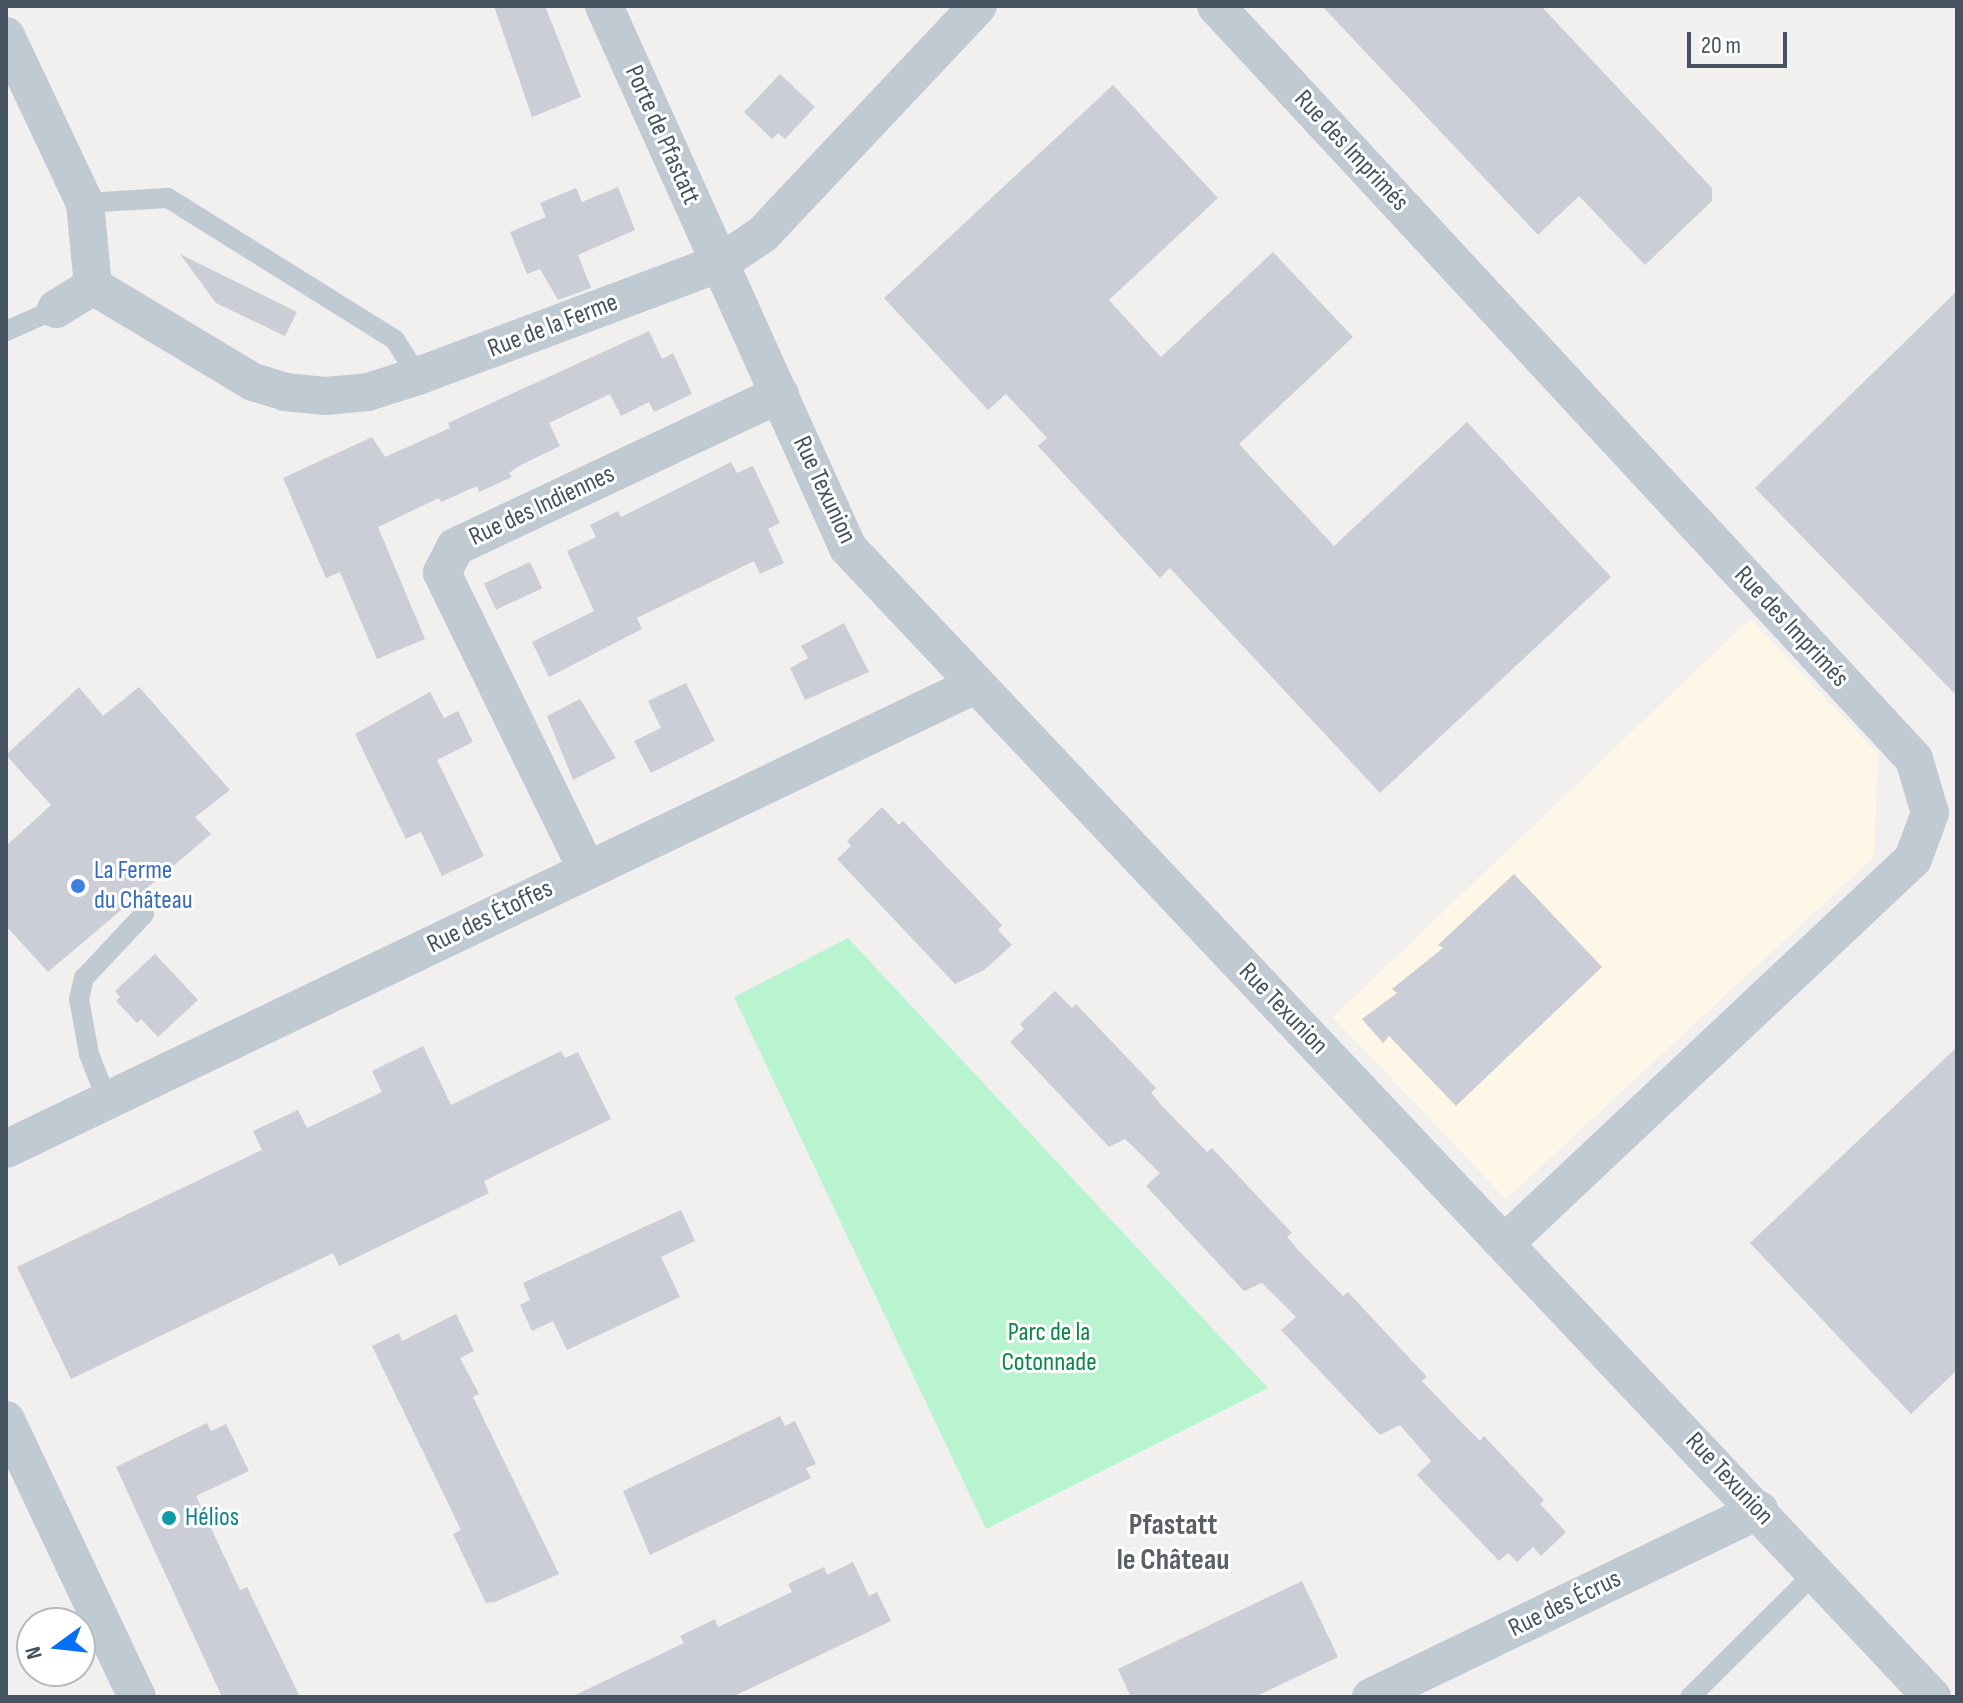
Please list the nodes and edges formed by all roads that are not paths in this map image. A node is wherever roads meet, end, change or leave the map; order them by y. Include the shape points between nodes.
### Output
1 (604, 6) edge
2 (978, 6) edge
3 (1216, 6) edge
4 (6, 36) edge
5 (85, 203) junction
6 (720, 263) junction
7 (93, 286) junction
8 (56, 309) joint
9 (6, 331) edge
10 (418, 376) junction
11 (780, 394) junction
12 (975, 685) junction
13 (587, 870) junction
14 (144, 914) dead end
15 (107, 1100) junction
16 (6, 1149) edge
17 (1505, 1243) junction
18 (6, 1420) edge
19 (1759, 1510) junction
20 (1816, 1572) junction
21 (137, 1697) edge
22 (1371, 1697) edge
23 (1690, 1697) edge
24 (1932, 1697) edge

1 - 6 street, Porte de Pfastatt
2 - 6 street, Rue de la Ferme via 763,234
3 - 17 street, Rue des Imprimés via 1914,759 1930,813 1913,859
4 - 5 street
5 - 7 street
5 - 10 lane via 168,198 395,340
6 - 10 street, Rue de la Ferme
6 - 11 street, Rue Texunion
7 - 8 street
7 - 10 street, Rue de la Ferme via 253,382 285,392 368,392
8 - 9 lane
11 - 12 street, Rue Texunion via 848,548
11 - 13 street, Rue des Indiennes via 455,547 442,573
12 - 13 street, Rue des Étoffes
12 - 17 street, Rue Texunion
13 - 15 street, Rue des Étoffes
14 - 15 lane via 84,978 79,999 89,1054
15 - 16 street, Rue des Étoffes
17 - 19 street, Rue Texunion
18 - 21 street
19 - 20 street, Rue Texunion
19 - 22 street, Rue des Écrus
20 - 23 lane
20 - 24 street, Rue Texunion

